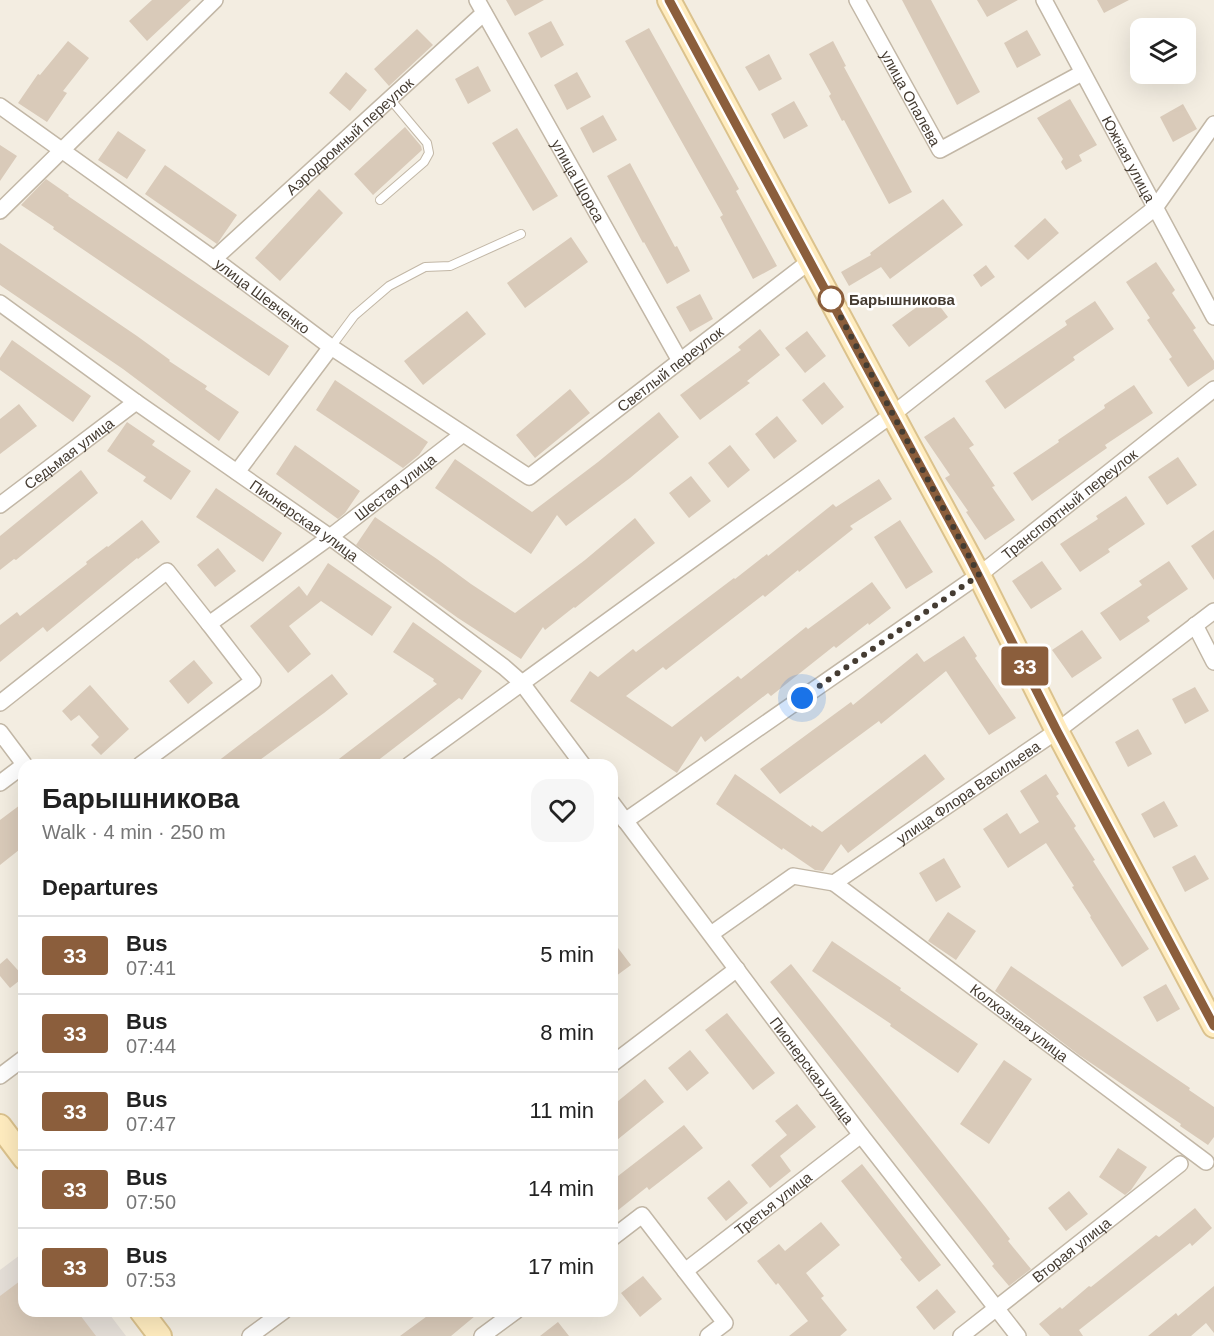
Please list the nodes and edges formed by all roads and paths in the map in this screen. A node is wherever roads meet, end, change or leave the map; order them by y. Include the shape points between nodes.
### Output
1 (215, 0) edge
2 (669, 0) edge
3 (857, 0) edge
4 (1044, 0) edge
5 (481, 7) edge
6 (1082, 74) junction
7 (390, 99) junction
8 (0, 106) edge
9 (1214, 124) edge
10 (64, 150) junction
11 (380, 200) dead end
12 (1155, 208) junction
13 (0, 211) edge
14 (521, 234) dead end
15 (214, 259) junction
16 (810, 261) junction
17 (0, 303) edge
18 (1214, 317) edge
19 (331, 347) junction
20 (680, 361) junction
21 (1214, 389) edge
22 (136, 402) junction
23 (893, 414) junction
24 (463, 434) junction
25 (237, 472) junction
26 (529, 477) joint
27 (0, 505) edge
28 (330, 537) junction
29 (979, 575) junction
30 (1214, 611) edge
31 (209, 624) junction
32 (1195, 626) junction
33 (1214, 662) edge
34 (521, 682) junction
35 (0, 703) edge
36 (1057, 731) junction
37 (0, 732) edge
38 (20, 759) edge
39 (148, 759) edge
40 (417, 759) edge
41 (579, 759) edge
42 (18, 770) edge
43 (0, 783) edge
44 (618, 811) edge
45 (625, 820) junction
46 (834, 883) junction
47 (711, 934) junction
48 (737, 969) junction
49 (1214, 1026) edge
50 (618, 1059) edge
51 (18, 1062) edge
52 (0, 1076) edge
53 (0, 1126) edge
54 (861, 1135) junction
55 (18, 1150) edge
56 (1206, 1162) dead end
57 (1180, 1164) dead end
58 (618, 1233) edge
59 (685, 1271) junction
60 (997, 1308) junction
61 (146, 1317) edge
62 (276, 1317) edge
63 (508, 1317) edge
64 (160, 1336) edge
65 (250, 1336) edge
66 (482, 1336) edge
67 (708, 1336) edge
68 (961, 1336) edge
69 (1018, 1336) edge

1 - 10 street
2 - 16 street
3 - 6 street, улица Опалева via 940,150
4 - 6 street, Южная улица
5 - 7 street, Аэродромный переулок
5 - 20 street, улица Щорса
6 - 12 street, Южная улица
7 - 11 lane via 428,143 429,153
7 - 15 street, Аэродромный переулок
8 - 10 street, улица Шевченко
9 - 12 street
10 - 13 street
10 - 15 street, улица Шевченко
12 - 18 street, Южная улица
12 - 23 street
14 - 19 lane via 450,266 425,267 389,286 354,316
15 - 19 street, улица Шевченко
16 - 20 street, Светлый переулок
16 - 23 street
17 - 22 street, Пионерская улица
19 - 24 street, улица Шевченко
19 - 25 street
20 - 26 street, Светлый переулок
21 - 29 street, Транспортный переулок
22 - 25 street, Пионерская улица
22 - 27 street, Седьмая улица
23 - 29 street
23 - 34 street
24 - 26 street, улица Шевченко
24 - 28 street, Шестая улица
25 - 28 street, Пионерская улица
28 - 31 street, Шестая улица
28 - 34 street, Пионерская улица
29 - 36 street
29 - 45 street, Транспортный переулок
30 - 32 street, улица Флора Васильева
31 - 35 street via 167,571
31 - 39 street via 253,681
32 - 33 street
32 - 36 street, улица Флора Васильева
34 - 40 street
34 - 41 street, Пионерская улица
36 - 46 street, улица Флора Васильева
36 - 49 street
37 - 38 street
42 - 43 street
44 - 45 street, Пионерская улица
45 - 47 street, Пионерская улица
46 - 47 street via 793,876
46 - 56 street, Колхозная улица
47 - 48 street, Пионерская улица
48 - 50 street
48 - 54 street, Пионерская улица
51 - 52 street
53 - 55 street
54 - 59 street, Третья улица
54 - 60 street, Пионерская улица
57 - 60 street, Вторая улица
58 - 59 street via 642,1215
59 - 67 street via 725,1323
60 - 68 street, Вторая улица
60 - 69 street, Пионерская улица
61 - 64 street
62 - 65 street
63 - 66 street

